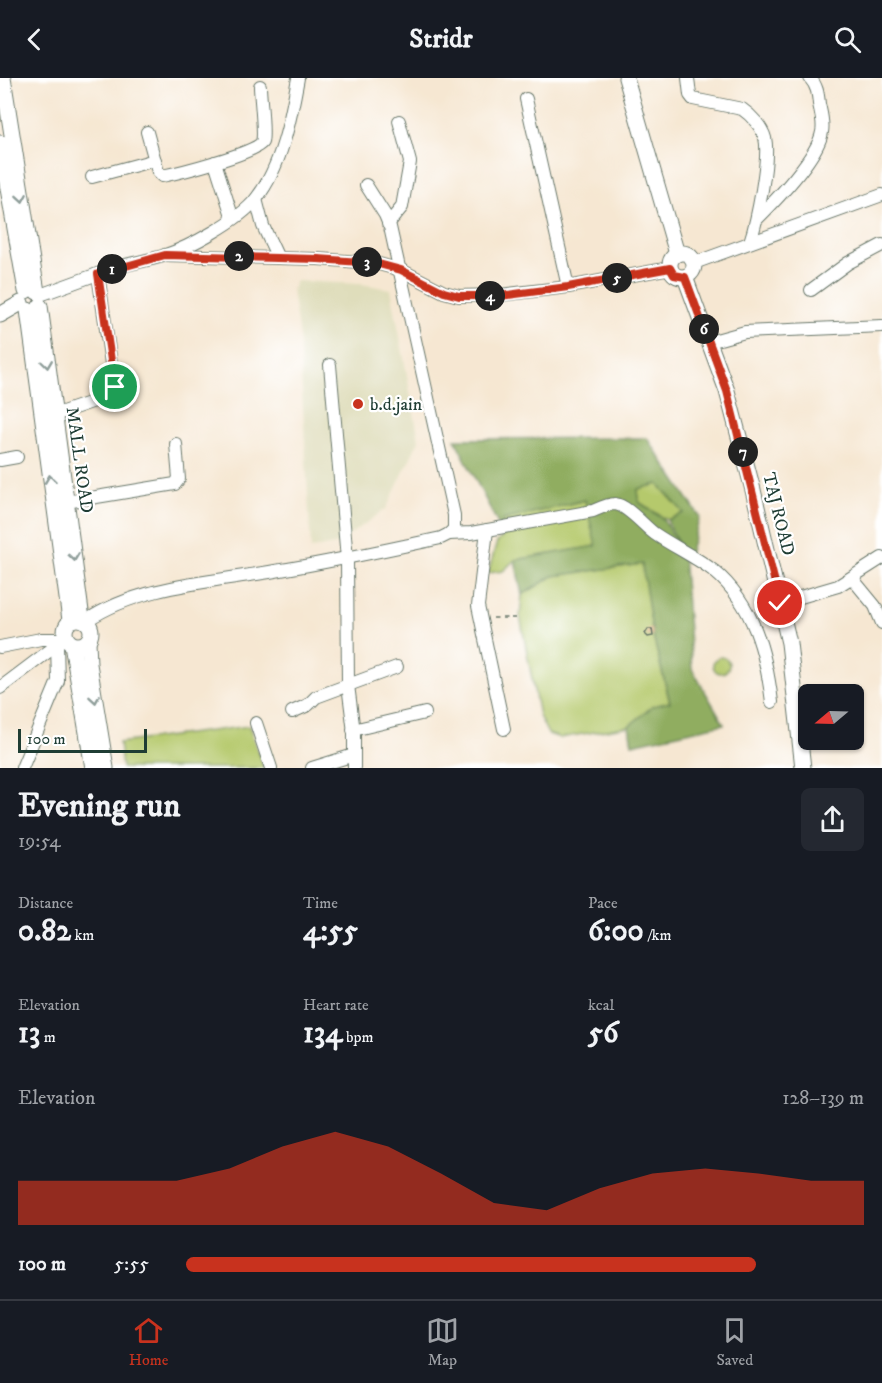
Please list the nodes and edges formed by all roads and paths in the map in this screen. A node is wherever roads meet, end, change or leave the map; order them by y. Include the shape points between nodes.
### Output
1 (3, 78) edge
2 (298, 78) edge
3 (626, 78) edge
4 (688, 78) edge
5 (810, 78) edge
6 (260, 86) dead end
7 (526, 99) dead end
8 (399, 121) dead end
9 (147, 132) dead end
10 (0, 143) edge
11 (155, 160) junction
12 (215, 162) junction
13 (92, 177) dead end
14 (366, 185) dead end
15 (882, 195) edge
16 (256, 199) junction
17 (758, 218) junction
18 (233, 219) junction
19 (388, 224) junction
20 (750, 242) junction
21 (882, 245) edge
22 (165, 255) junction
23 (278, 258) junction
24 (673, 261) junction
25 (694, 262) junction
26 (401, 270) junction
27 (98, 274) junction
28 (685, 277) junction
29 (568, 287) junction
30 (811, 290) dead end
31 (32, 300) junction
32 (0, 315) edge
33 (882, 326) edge
34 (709, 342) junction
35 (330, 365) dead end
36 (54, 415) junction
37 (176, 444) dead end
38 (17, 457) dead end
39 (0, 460) edge
40 (66, 502) junction
41 (487, 530) junction
42 (449, 534) junction
43 (882, 558) edge
44 (347, 559) junction
45 (852, 578) junction
46 (780, 603) junction
47 (480, 618) junction
48 (515, 618) dead end
49 (80, 620) junction
50 (882, 623) edge
51 (88, 641) junction
52 (64, 642) junction
53 (0, 647) edge
54 (397, 667) dead end
55 (348, 686) junction
56 (0, 688) edge
57 (772, 702) dead end
58 (292, 712) dead end
59 (424, 713) dead end
60 (256, 723) dead end
61 (504, 729) dead end
62 (353, 730) junction
63 (354, 755) junction
64 (22, 768) edge
65 (93, 768) edge
66 (106, 768) edge
67 (271, 768) edge
68 (312, 768) edge
69 (354, 768) edge
70 (803, 768) edge

1 -> 31 main road, MALL ROAD
2 - 16 street via 290,122 272,172
3 - 24 main road
4 - 17 street via 693,99 742,109 764,135
5 - 17 street via 817,90 823,126 820,140 786,188
6 - 12 street via 260,145
7 - 29 street
8 - 19 street via 410,162 402,207
9 - 11 street
10 - 31 main road, MALL ROAD
11 - 12 street via 162,176
11 - 13 street
12 - 18 street
14 - 19 street
15 - 20 street
16 - 18 street
16 - 23 street
17 - 20 street
18 - 22 street
19 - 26 street
20 - 25 street
21 - 30 street
22 - 23 street
22 - 27 street
23 - 26 street via 375,263
24 - 25 main road via 687,254
24 - 28 main road via 674,275
24 - 29 street
25 - 28 main road via 693,270
26 - 29 street via 459,296 500,296
26 - 42 street via 454,514 455,528
27 - 31 street
27 - 36 street via 115,391
28 - 34 main road, TAJ ROAD
31 - 32 main road
31 -> 36 main road, MALL ROAD
49 -> 31 main road, MALL ROAD
33 - 34 street via 745,332
34 - 46 main road, TAJ ROAD via 727,391
35 - 44 street
36 - 40 main road, MALL ROAD
37 - 40 street via 176,484
38 - 39 street
40 -> 49 main road, MALL ROAD
41 - 42 street
41 - 47 street via 479,590
41 - 57 street via 609,505 623,507 654,533 712,570 736,596 764,652
42 - 44 street
43 - 45 street
44 - 49 street via 131,598
44 - 55 street
45 - 46 street via 827,590
45 - 50 street via 875,606
46 - 70 main road, TAJ ROAD via 789,643
47 - 48 path
47 - 61 street
49 - 51 main road via 91,628
49 - 52 main road via 65,627
51 - 52 main road via 81,645
51 -> 66 main road
52 - 53 street via 41,639
52 - 56 street
52 - 64 street via 58,681
52 - 65 main road
54 - 55 street
55 - 58 street via 316,697
55 - 62 street
59 - 62 street
60 - 67 street
62 - 63 street
63 - 68 street
63 - 69 street

